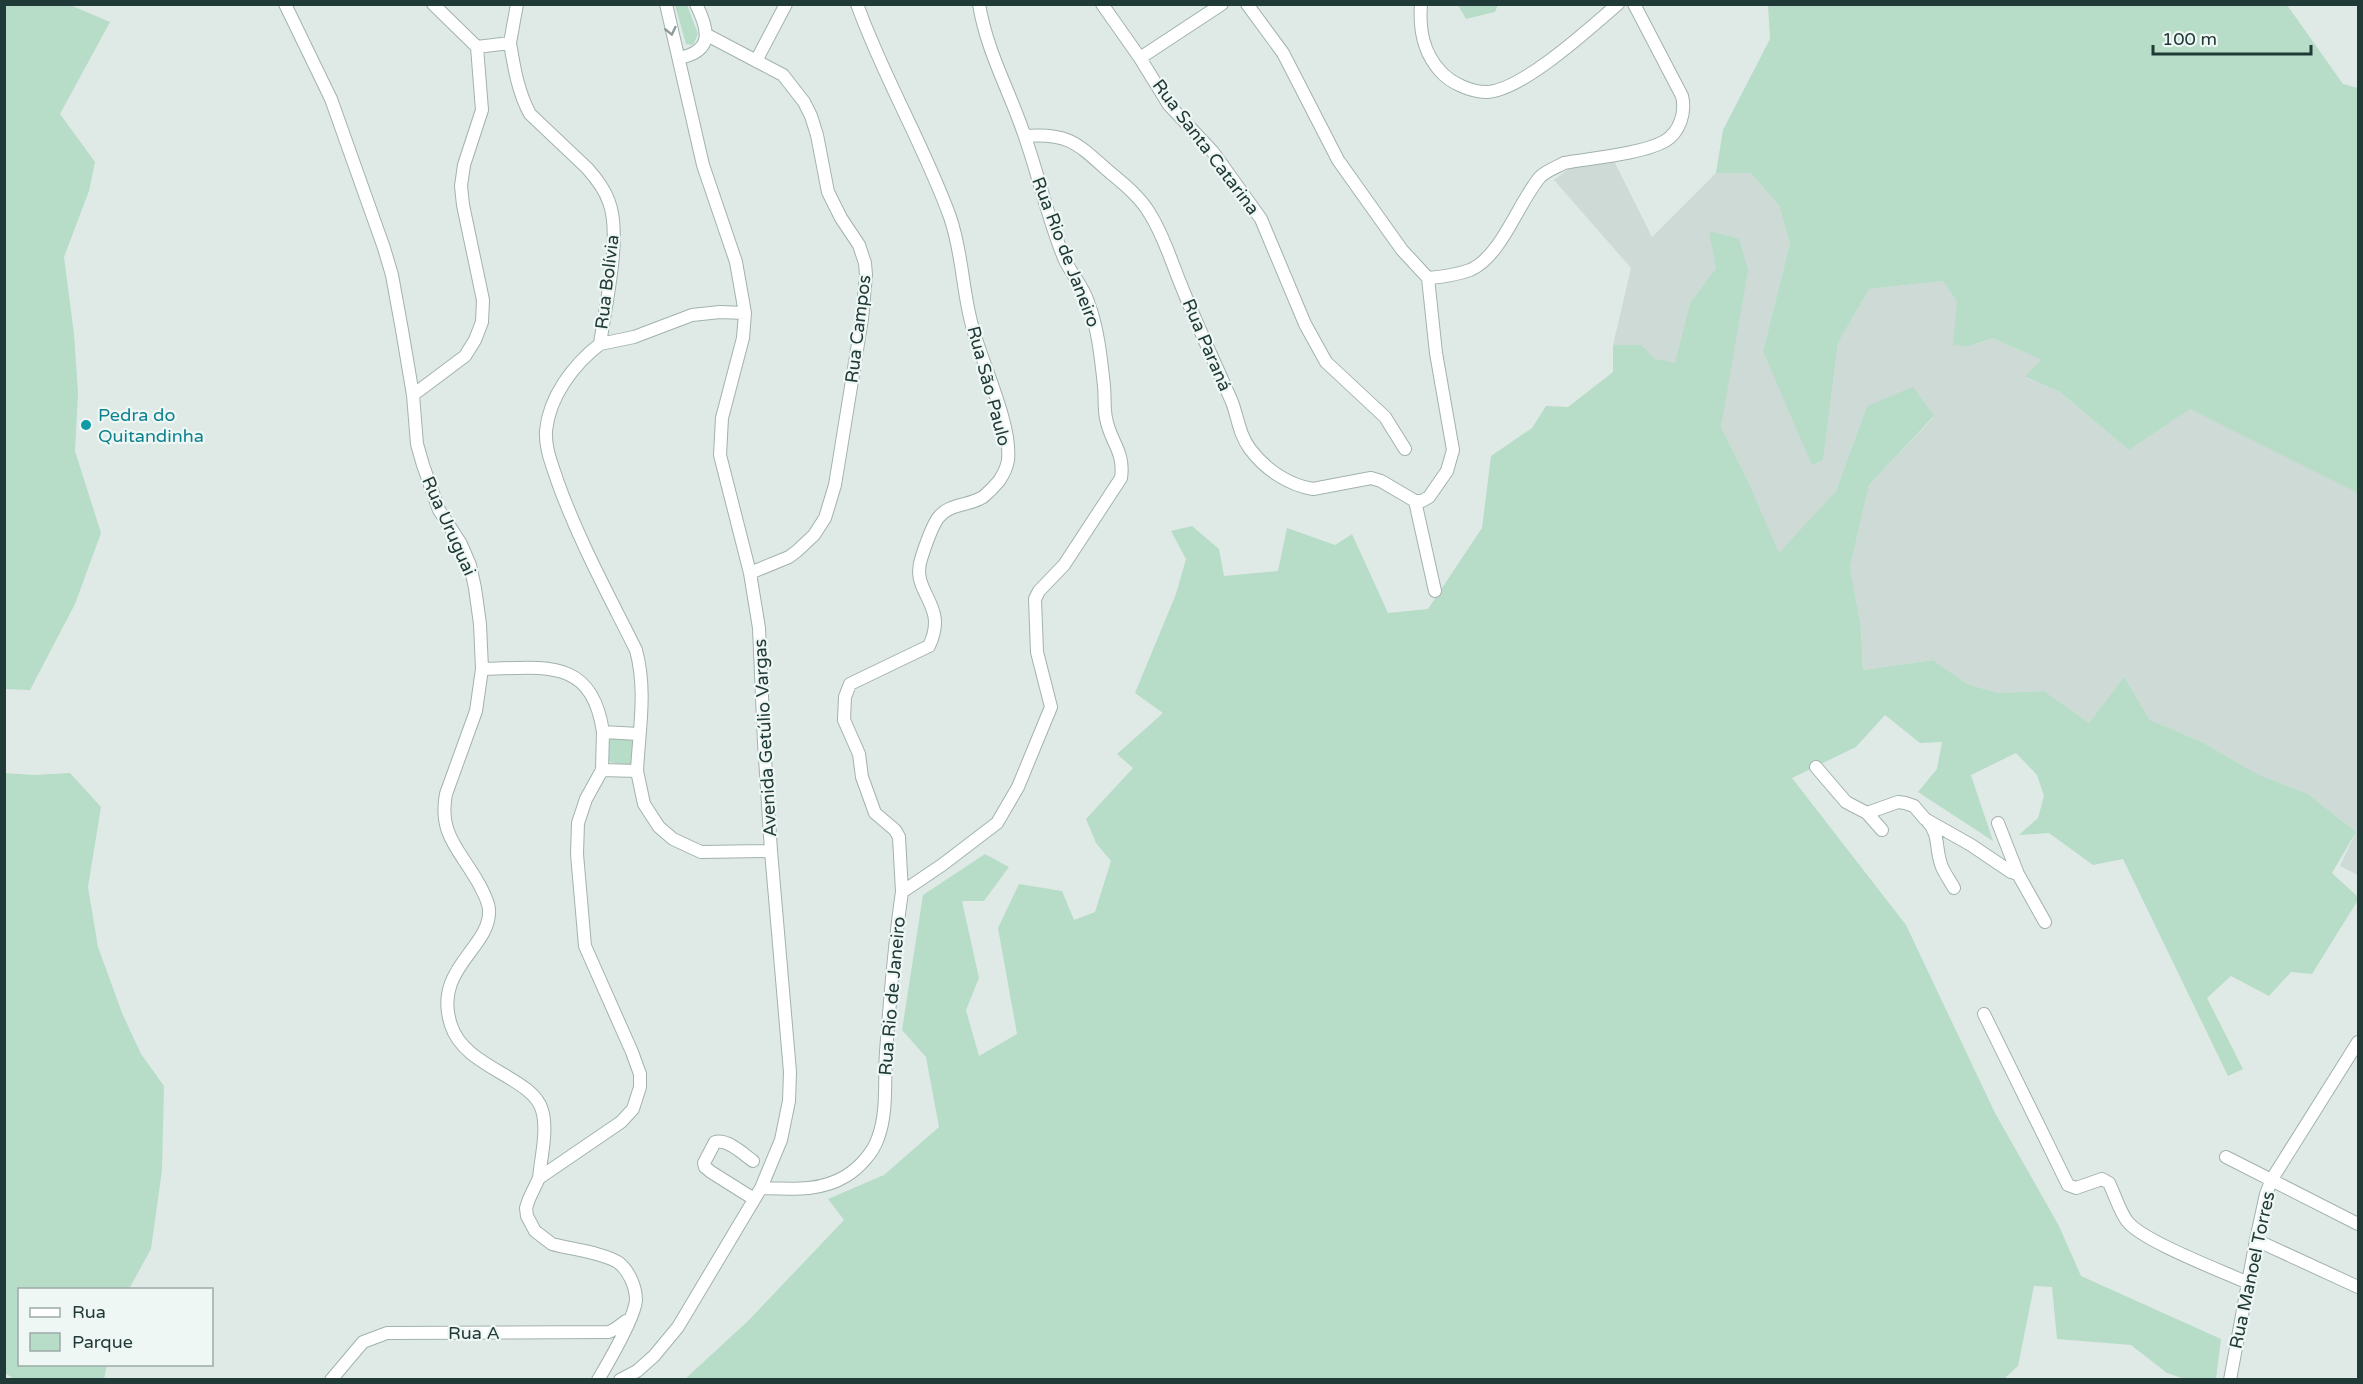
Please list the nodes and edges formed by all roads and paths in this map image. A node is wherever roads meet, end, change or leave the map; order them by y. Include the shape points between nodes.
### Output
1 (285, 4) edge
2 (433, 4) edge
3 (517, 4) edge
4 (666, 4) edge
5 (696, 4) edge
6 (786, 4) edge
7 (857, 4) edge
8 (979, 4) edge
9 (1102, 4) edge
10 (1222, 4) edge
11 (1247, 4) edge
12 (1421, 4) edge
13 (1618, 4) edge
14 (1634, 4) edge
15 (707, 35) junction
16 (510, 44) junction
17 (477, 47) junction
18 (679, 58) junction
19 (1140, 58) junction
20 (756, 61) junction
21 (1025, 136) junction
22 (1428, 278) junction
23 (746, 314) junction
24 (600, 344) junction
25 (413, 395) junction
26 (1405, 449) dead end
27 (1415, 501) junction
28 (750, 573) junction
29 (1436, 591) dead end
30 (482, 669) junction
31 (603, 732) junction
32 (639, 734) junction
33 (1815, 767) dead end
34 (602, 770) junction
35 (637, 771) junction
36 (1867, 813) junction
37 (1925, 819) junction
38 (1998, 823) dead end
39 (1881, 831) dead end
40 (771, 851) junction
41 (2018, 874) junction
42 (1954, 888) dead end
43 (902, 892) junction
44 (2045, 922) dead end
45 (1984, 1014) dead end
46 (2358, 1042) edge
47 (2226, 1156) dead end
48 (753, 1161) dead end
49 (539, 1178) junction
50 (2272, 1179) junction
51 (758, 1194) junction
52 (2358, 1224) edge
53 (2256, 1240) junction
54 (2247, 1283) junction
55 (2358, 1287) edge
56 (631, 1316) junction
57 (331, 1380) edge
58 (598, 1380) edge
59 (620, 1380) edge
60 (2230, 1380) edge

1 - 25 street, Rua Uruguai via 331,99 384,248
2 - 17 street
3 - 16 street
4 -> 18 street, Avenida Getúlio Vargas
5 - 15 street
6 - 20 street
7 - 43 street, Rua São Paulo via 951,220 973,329 1002,418 1008,460 1004,474 982,498 950,508 939,518 927,542 920,579 936,619 929,646 850,684 844,697 844,720 859,754 874,813 899,837
8 - 21 street, Rua Rio de Janeiro via 986,40
9 - 19 street, Rua Santa Catarina
10 - 19 street
11 - 22 street via 1283,53 1338,160 1397,243
12 - 13 street via 1424,46 1437,67 1458,84 1486,92 1525,77
14 - 22 street via 1682,96 1683,112 1672,136 1655,146 1564,163 1552,169 1542,175 1487,259 1471,269
15 - 18 street via 698,51
15 - 20 street, Rua Campos
16 - 17 street
16 - 24 street, Rua Bolívia via 517,81 530,114 596,177 610,204 615,242
17 - 25 street via 482,110 461,186 483,300 482,322 465,356
18 - 23 street, Avenida Getúlio Vargas via 703,165 736,262
19 - 26 street, Rua Santa Catarina via 1169,105 1212,152 1261,219 1305,324 1326,362 1385,417
20 - 28 street, Rua Campos via 783,75 808,109 828,192 863,254 866,282 835,485 825,519 814,535 789,557
21 - 27 street, Rua Paraná via 1048,134 1079,146 1145,207 1165,243 1232,403 1239,430 1258,459 1297,486 1313,489 1371,478
21 - 43 street, Rua Rio de Janeiro via 1064,258 1094,319 1105,417 1120,450 1121,478 1080,543 1035,599 1036,652 1051,707 1018,787 997,823
22 - 27 street via 1453,450 1447,471 1429,497
23 - 24 street via 692,315 634,337
23 - 28 street, Avenida Getúlio Vargas via 720,443 723,473
24 - 32 street, Rua Bolívia via 579,362 559,392 546,430 546,447 584,544 636,650 643,685
25 - 30 street, Rua Uruguai via 417,444 428,485 470,565 480,624
27 - 29 street
28 - 40 street, Avenida Getúlio Vargas via 760,638
30 - 31 street via 567,672 592,693
30 - 49 street, Rua Uruguai via 476,711 443,807 446,830 484,893 489,912 481,934 450,982 448,1011 451,1027 468,1052 527,1090 542,1109
31 - 32 street
31 - 34 street
32 - 35 street, Rua Bolívia
33 - 36 street via 1846,802
34 - 35 street
34 - 49 street via 578,823 585,946 632,1052 640,1087 633,1109 621,1122
35 - 40 street, Rua Bolívia via 644,804 672,839 700,852
36 - 37 street via 1898,802 1914,806
36 - 39 street
37 - 41 street
37 - 42 street via 1935,829 1942,867
38 - 41 street
40 - 51 street, Avenida Getúlio Vargas via 790,1072 789,1101 781,1140
41 - 44 street
43 - 51 street, Rua Rio de Janeiro via 878,1139 864,1160 835,1181
45 - 54 street via 2068,1185 2076,1188 2106,1180 2136,1230
46 - 50 street, Rua Manoel Torres
47 - 50 street
48 - 51 street via 719,1140 704,1163 711,1172
49 - 56 street via 526,1208 531,1224 552,1244 619,1263 635,1289
50 - 52 street
50 - 53 street, Rua Manoel Torres
51 - 59 street, Avenida Getúlio Vargas via 678,1327 654,1356
53 - 54 street, Rua Manoel Torres
53 - 55 street
54 - 60 street, Rua Manoel Torres
56 - 57 street, Rua A via 609,1332 387,1333 363,1342
56 - 58 street

